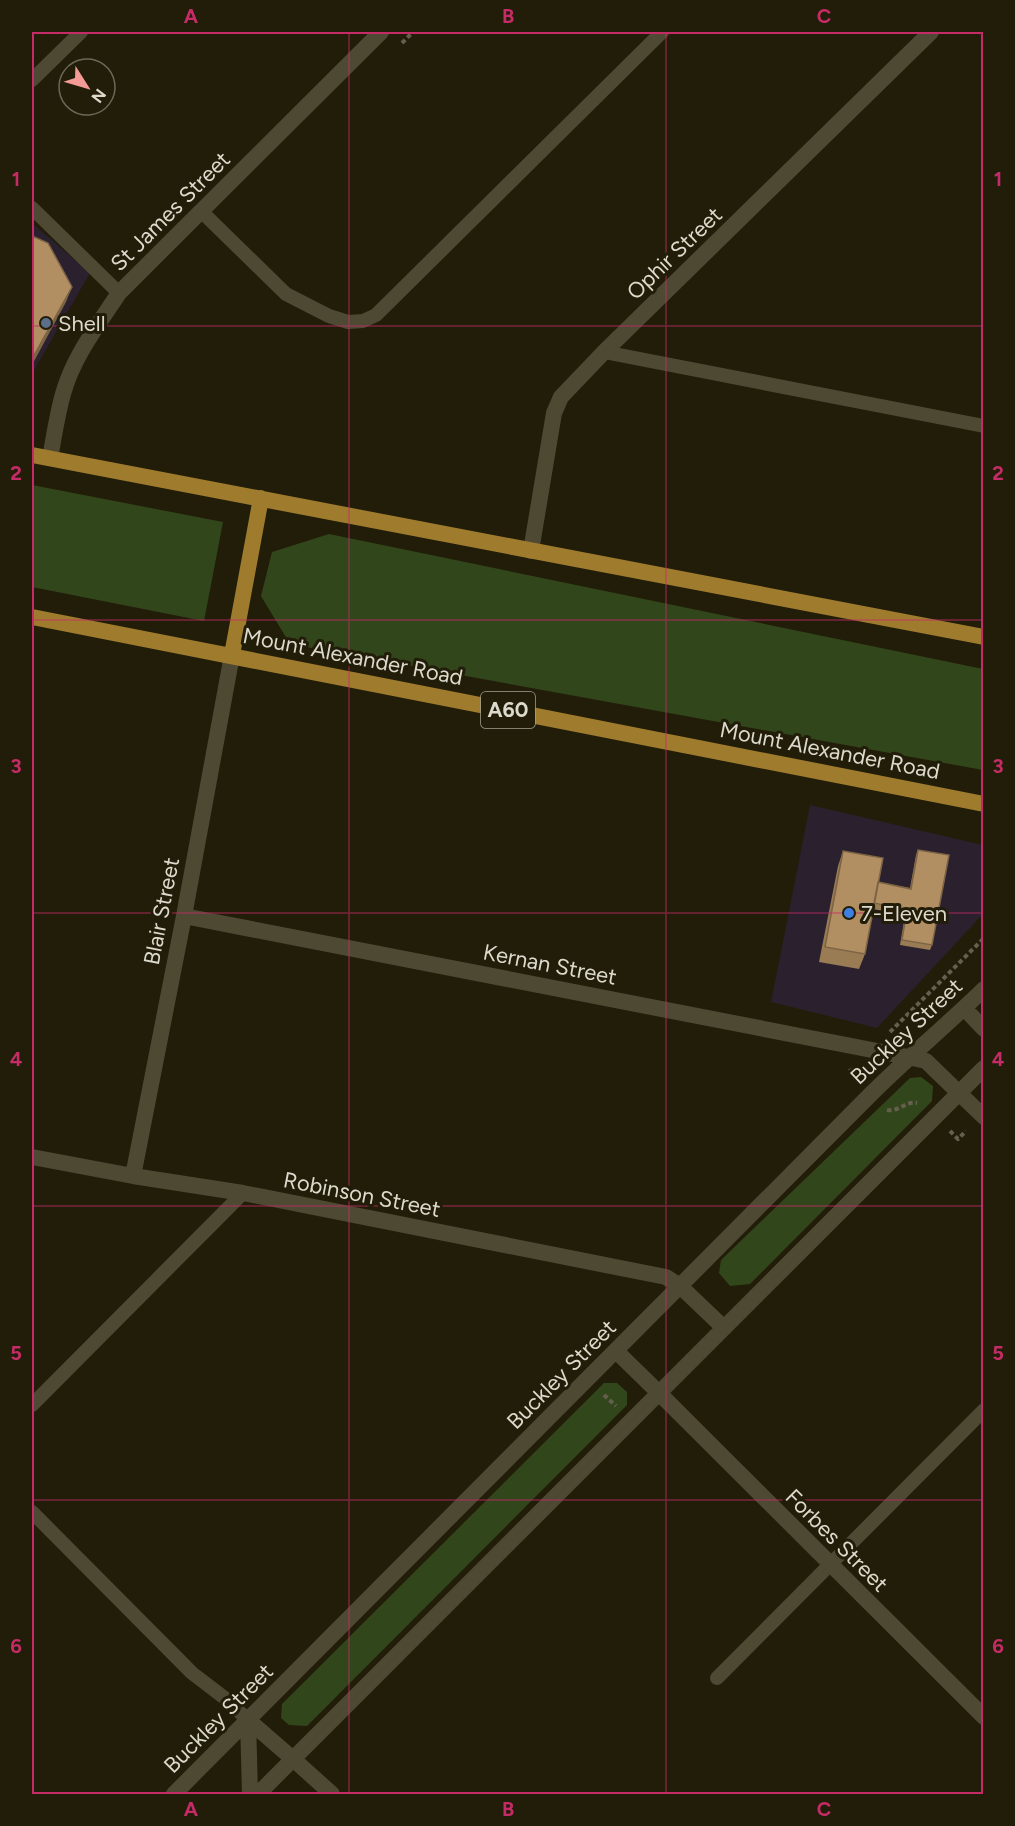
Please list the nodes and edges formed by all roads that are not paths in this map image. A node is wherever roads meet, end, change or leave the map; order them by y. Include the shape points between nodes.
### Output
1 (81, 32) edge
2 (381, 32) edge
3 (662, 32) edge
4 (931, 32) edge
5 (32, 80) edge
6 (32, 208) edge
7 (201, 211) junction
8 (119, 293) junction
9 (604, 352) junction
10 (984, 426) edge
11 (32, 455) edge
12 (50, 458) junction
13 (261, 498) junction
14 (531, 551) junction
15 (32, 616) edge
16 (984, 638) edge
17 (232, 655) junction
18 (984, 804) edge
19 (184, 916) junction
20 (984, 989) edge
21 (964, 1008) junction
22 (984, 1029) edge
23 (908, 1057) junction
24 (984, 1068) edge
25 (959, 1093) junction
26 (984, 1118) edge
27 (32, 1157) edge
28 (133, 1176) junction
29 (243, 1193) junction
30 (680, 1286) junction
31 (724, 1328) junction
32 (616, 1350) junction
33 (658, 1393) junction
34 (32, 1405) edge
35 (980, 1420) edge
36 (32, 1512) edge
37 (829, 1564) junction
38 (717, 1678) dead end
39 (984, 1717) edge
40 (248, 1720) junction
41 (293, 1758) junction
42 (174, 1794) edge
43 (250, 1794) edge
44 (258, 1794) edge
45 (332, 1794) edge

1 - 5 lane
2 - 7 street, St James Street
3 - 7 lane via 376,315 363,321 348,322 329,316 286,294
4 - 9 street, Ophir Street
6 - 8 lane
7 - 8 street, St James Street
8 - 12 street, St James Street via 74,365 63,393
9 - 10 lane
9 - 14 street, Ophir Street via 561,397 554,413
11 - 12 main road
12 - 13 main road
13 - 14 main road
13 - 17 main road
14 - 16 main road
15 - 17 main road, Mount Alexander Road / A60
17 - 18 main road, Mount Alexander Road / A60
17 - 19 street, Blair Street
19 - 23 street, Kernan Street
19 - 28 street, Blair Street
20 - 21 street, Buckley Street
21 - 22 street
21 - 23 street, Buckley Street
23 - 25 street, Kernan Street via 927,1061
23 - 30 street, Buckley Street
24 - 25 street
25 - 26 street, Kernan Street
25 - 31 street
27 - 28 street, Robinson Street
28 - 29 street, Robinson Street
29 - 30 street, Robinson Street via 666,1277
29 - 34 lane
30 - 31 street
30 - 32 street, Buckley Street
31 - 33 street
32 - 33 street, Forbes Street
32 - 40 street, Buckley Street
33 - 37 street, Forbes Street
33 - 41 street
35 - 37 lane
36 - 40 lane via 192,1673
37 - 38 lane
37 - 39 street, Forbes Street
40 - 41 street
40 - 42 street, Buckley Street
40 - 43 street
41 - 44 street
41 - 45 street

